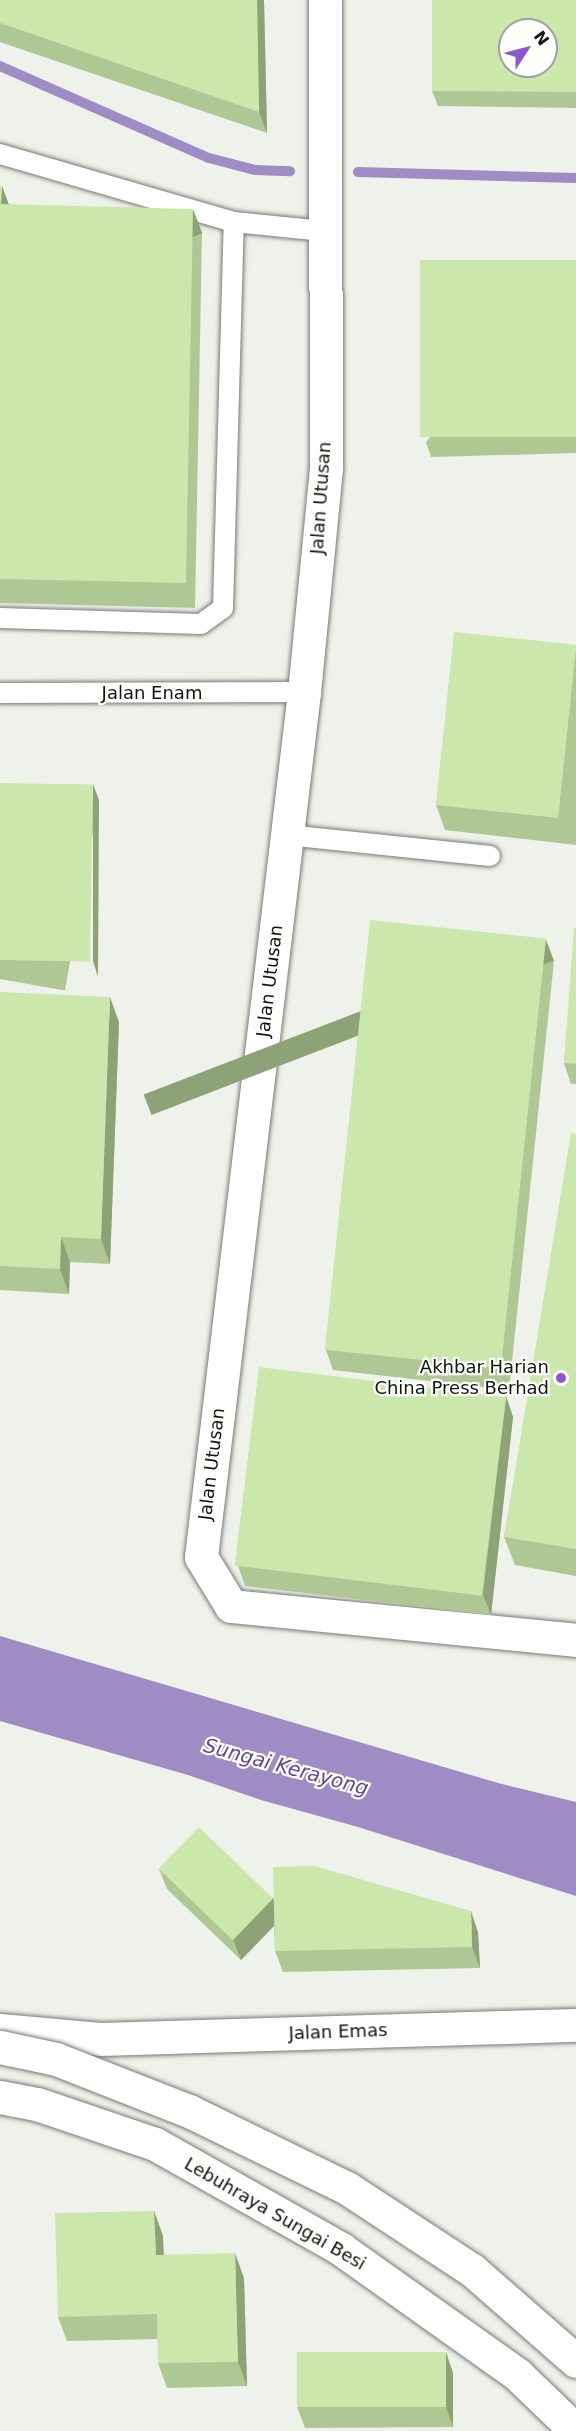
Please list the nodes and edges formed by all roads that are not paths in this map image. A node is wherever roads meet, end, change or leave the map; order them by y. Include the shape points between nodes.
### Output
1 (325, 0) edge
2 (0, 154) edge
3 (234, 222) junction
4 (324, 231) junction
5 (0, 618) edge
6 (304, 692) junction
7 (0, 693) edge
8 (287, 835) junction
9 (490, 856) dead end
10 (576, 1640) edge
11 (576, 2025) edge
12 (0, 2030) edge
13 (100, 2039) junction
14 (0, 2047) edge
15 (0, 2064) edge
16 (0, 2097) edge
17 (576, 2361) edge
18 (576, 2431) edge

1 - 4 main road, Jalan Utusan
2 - 3 lane
3 - 4 lane
3 - 5 lane via 223,608 201,624
4 - 6 main road, Jalan Utusan via 326,468
6 - 7 lane, Jalan Enam
6 - 8 main road, Jalan Utusan
8 - 9 lane
8 - 10 main road, Jalan Utusan via 201,1557 231,1606
11 - 13 main road, Jalan Emas
12 - 13 main road, Jalan Emas
13 - 15 main road, Jalan Emas
14 - 17 main road, bridge via 56,2059 191,2112 347,2188 472,2270
16 - 18 main road, Lebuhraya Sungai Besi via 37,2104 155,2144 341,2249 518,2375

